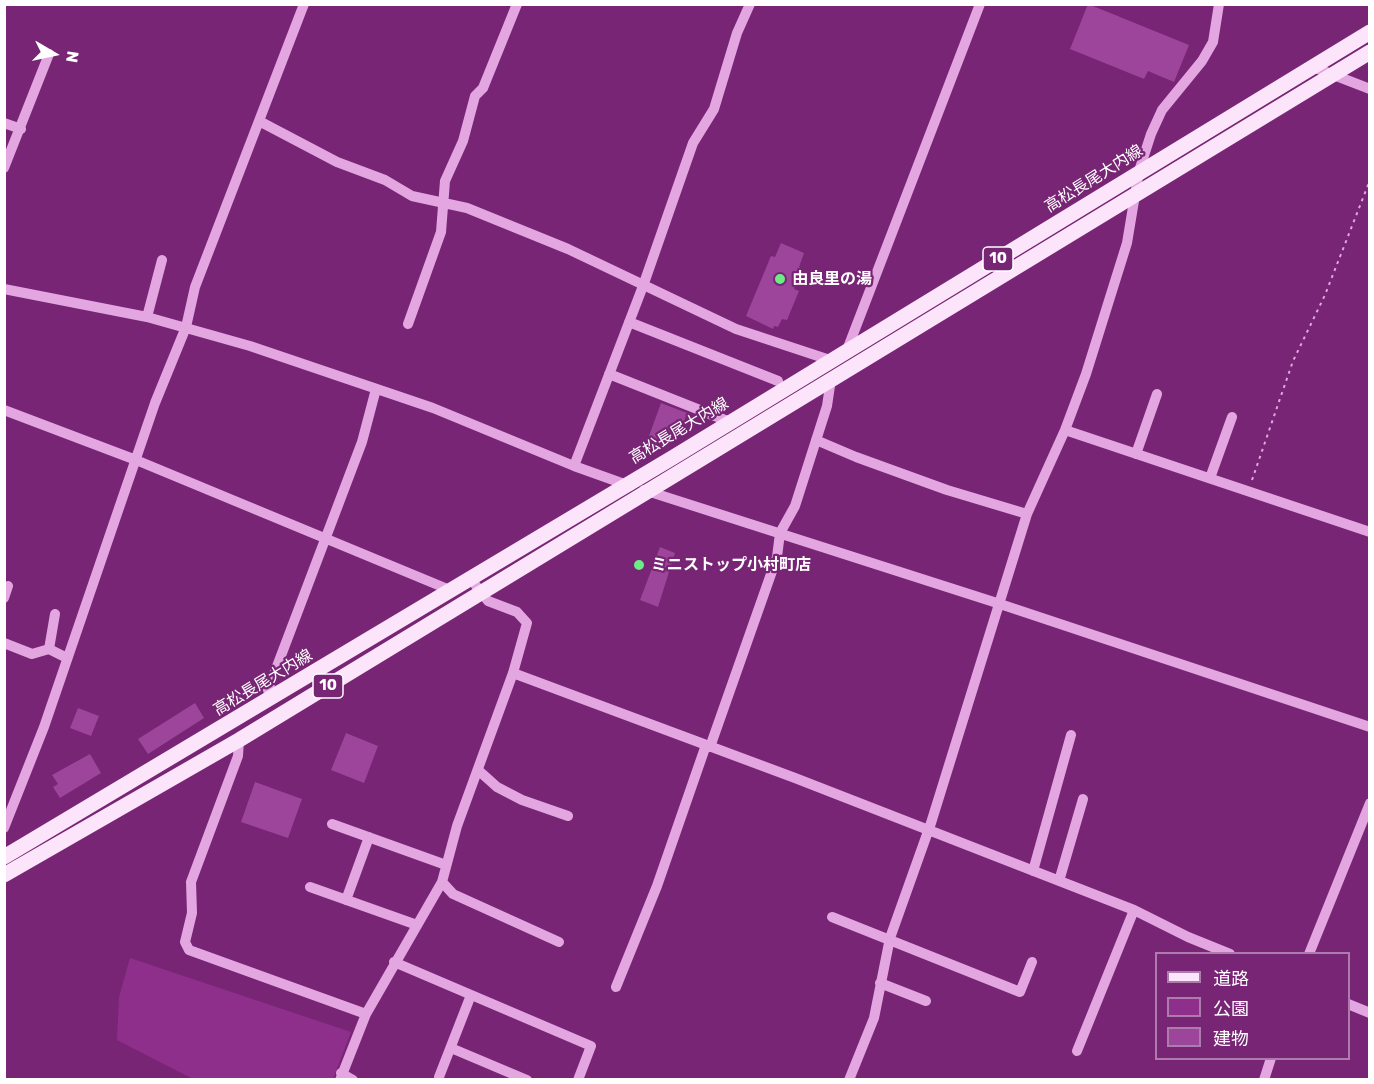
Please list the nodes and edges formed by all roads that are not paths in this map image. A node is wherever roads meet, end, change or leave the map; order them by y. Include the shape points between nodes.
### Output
1 (303, 4) edge
2 (518, 4) edge
3 (750, 4) edge
4 (980, 4) edge
5 (1218, 4) edge
6 (1370, 32) edge
7 (1370, 52) edge
8 (49, 54) dead end
9 (1313, 67) junction
10 (1334, 74) junction
11 (1370, 89) edge
12 (259, 121) junction
13 (4, 123) edge
14 (21, 129) junction
15 (4, 168) edge
16 (1139, 171) junction
17 (1135, 194) junction
18 (443, 202) junction
19 (162, 260) dead end
20 (643, 286) junction
21 (4, 290) edge
22 (147, 317) junction
23 (629, 322) junction
24 (408, 324) dead end
25 (186, 327) junction
26 (847, 350) junction
27 (830, 360) junction
28 (609, 374) junction
29 (831, 379) junction
30 (778, 381) dead end
31 (376, 389) junction
32 (1157, 394) dead end
33 (4, 410) edge
34 (1232, 417) dead end
35 (730, 422) junction
36 (1065, 430) junction
37 (816, 440) junction
38 (1136, 454) junction
39 (136, 460) junction
40 (574, 466) junction
41 (1210, 478) junction
42 (625, 484) junction
43 (648, 492) junction
44 (1027, 514) junction
45 (1370, 532) edge
46 (780, 534) junction
47 (324, 539) junction
48 (470, 578) junction
49 (9, 586) dead end
50 (450, 590) junction
51 (481, 592) junction
52 (4, 598) edge
53 (997, 603) junction
54 (55, 614) dead end
55 (4, 643) edge
56 (49, 649) junction
57 (67, 658) junction
58 (513, 673) junction
59 (271, 699) junction
60 (1370, 727) edge
61 (1071, 735) dead end
62 (239, 741) junction
63 (708, 746) junction
64 (478, 770) junction
65 (1083, 799) dead end
66 (1369, 805) edge
67 (568, 816) dead end
68 (332, 824) dead end
69 (4, 828) edge
70 (928, 831) junction
71 (369, 837) junction
72 (4, 857) edge
73 (446, 865) junction
74 (1033, 871) junction
75 (4, 876) edge
76 (1059, 881) junction
77 (442, 882) junction
78 (310, 887) dead end
79 (346, 900) junction
80 (1134, 910) junction
81 (832, 917) dead end
82 (417, 925) junction
83 (890, 938) junction
84 (559, 942) dead end
85 (1225, 952) edge
86 (1311, 952) edge
87 (394, 962) junction
88 (1032, 962) dead end
89 (880, 983) junction
90 (616, 987) dead end
91 (471, 995) junction
92 (926, 1001) dead end
93 (1350, 1005) edge
94 (1370, 1013) edge
95 (366, 1014) junction
96 (450, 1048) junction
97 (1077, 1051) dead end
98 (1271, 1060) edge
99 (340, 1076) edge
100 (509, 1076) edge
101 (439, 1077) dead end
102 (353, 1080) edge
103 (526, 1080) edge
104 (578, 1080) edge
105 (849, 1080) edge
106 (1264, 1080) edge

1 - 12 street
2 - 18 street via 483,88 475,96 463,141 444,180
3 - 20 street via 714,109 693,143
4 - 26 street
5 - 16 street via 1213,42 1162,110
6 - 9 main road, 高松長尾大内線 / 10
7 - 10 main road, 高松長尾大内線 / 10
8 - 14 street
9 - 10 street
9 - 16 main road, 高松長尾大内線 / 10
10 - 11 street
10 - 17 main road, 高松長尾大内線 / 10
12 - 18 street via 412,196
12 - 25 street via 195,287
13 - 14 street
14 - 15 street
16 - 17 street
16 - 26 main road, 高松長尾大内線 / 10
17 - 29 main road, 高松長尾大内線 / 10
17 - 36 street via 1127,243
18 - 20 street via 568,249
18 - 24 street via 441,232
19 - 22 street
20 - 23 street
20 - 27 street via 736,328
21 - 22 street
22 - 25 street
23 - 28 street
23 - 30 street
25 - 31 street
25 - 39 street
26 - 27 main road, 高松長尾大内線 / 10
27 - 35 main road, 高松長尾大内線 / 10
28 - 35 street
28 - 40 street
29 - 37 street
29 - 43 main road, 高松長尾大内線 / 10
31 - 40 street
31 - 47 street via 362,442
32 - 38 street
33 - 39 street
34 - 41 street
35 - 42 main road, 高松長尾大内線 / 10
36 - 38 street
36 - 44 street
37 - 44 street via 947,490
37 - 46 street via 795,506
38 - 41 street
39 - 47 street
39 - 57 street
40 - 42 street
41 - 45 street
42 - 43 street
42 - 48 main road, 高松長尾大内線 / 10
43 - 46 street
43 - 51 main road, 高松長尾大内線 / 10
44 - 53 street
46 - 53 street
46 - 63 street via 777,557
47 - 50 street
47 - 59 street via 268,690
48 - 50 main road, 高松長尾大内線 / 10
48 - 51 street
49 - 52 street
50 - 59 main road, 高松長尾大内線 / 10
51 - 58 street via 488,601 517,612 527,623
51 - 62 main road, 高松長尾大内線 / 10
53 - 60 street
53 - 70 street
54 - 56 street
55 - 56 street via 32,654
56 - 57 street
57 - 69 street
58 - 63 street
58 - 64 street
59 - 72 main road, 高松長尾大内線 / 10
61 - 74 street
62 - 75 main road, 高松長尾大内線 / 10
62 - 95 street via 238,756 191,882 192,913 185,942 189,950
63 - 70 street
63 - 90 street
64 - 67 street via 497,787 522,800
64 - 73 street
65 - 76 street
66 - 86 street
68 - 71 street
70 - 74 street
70 - 83 street
71 - 73 street
71 - 79 street
73 - 77 street
74 - 76 street
76 - 80 street
77 - 82 street
77 - 84 street via 453,894
78 - 79 street
79 - 82 street
80 - 85 street
80 - 97 street
81 - 83 street
82 - 87 street
83 - 88 street via 1020,992
83 - 89 street
87 - 91 street
87 - 95 street
89 - 92 street
89 - 105 street via 874,1018
91 - 96 street
91 - 104 street via 591,1046
93 - 94 street
95 - 99 street
96 - 100 street
96 - 101 street
98 - 106 street
99 - 102 street
100 - 103 street

